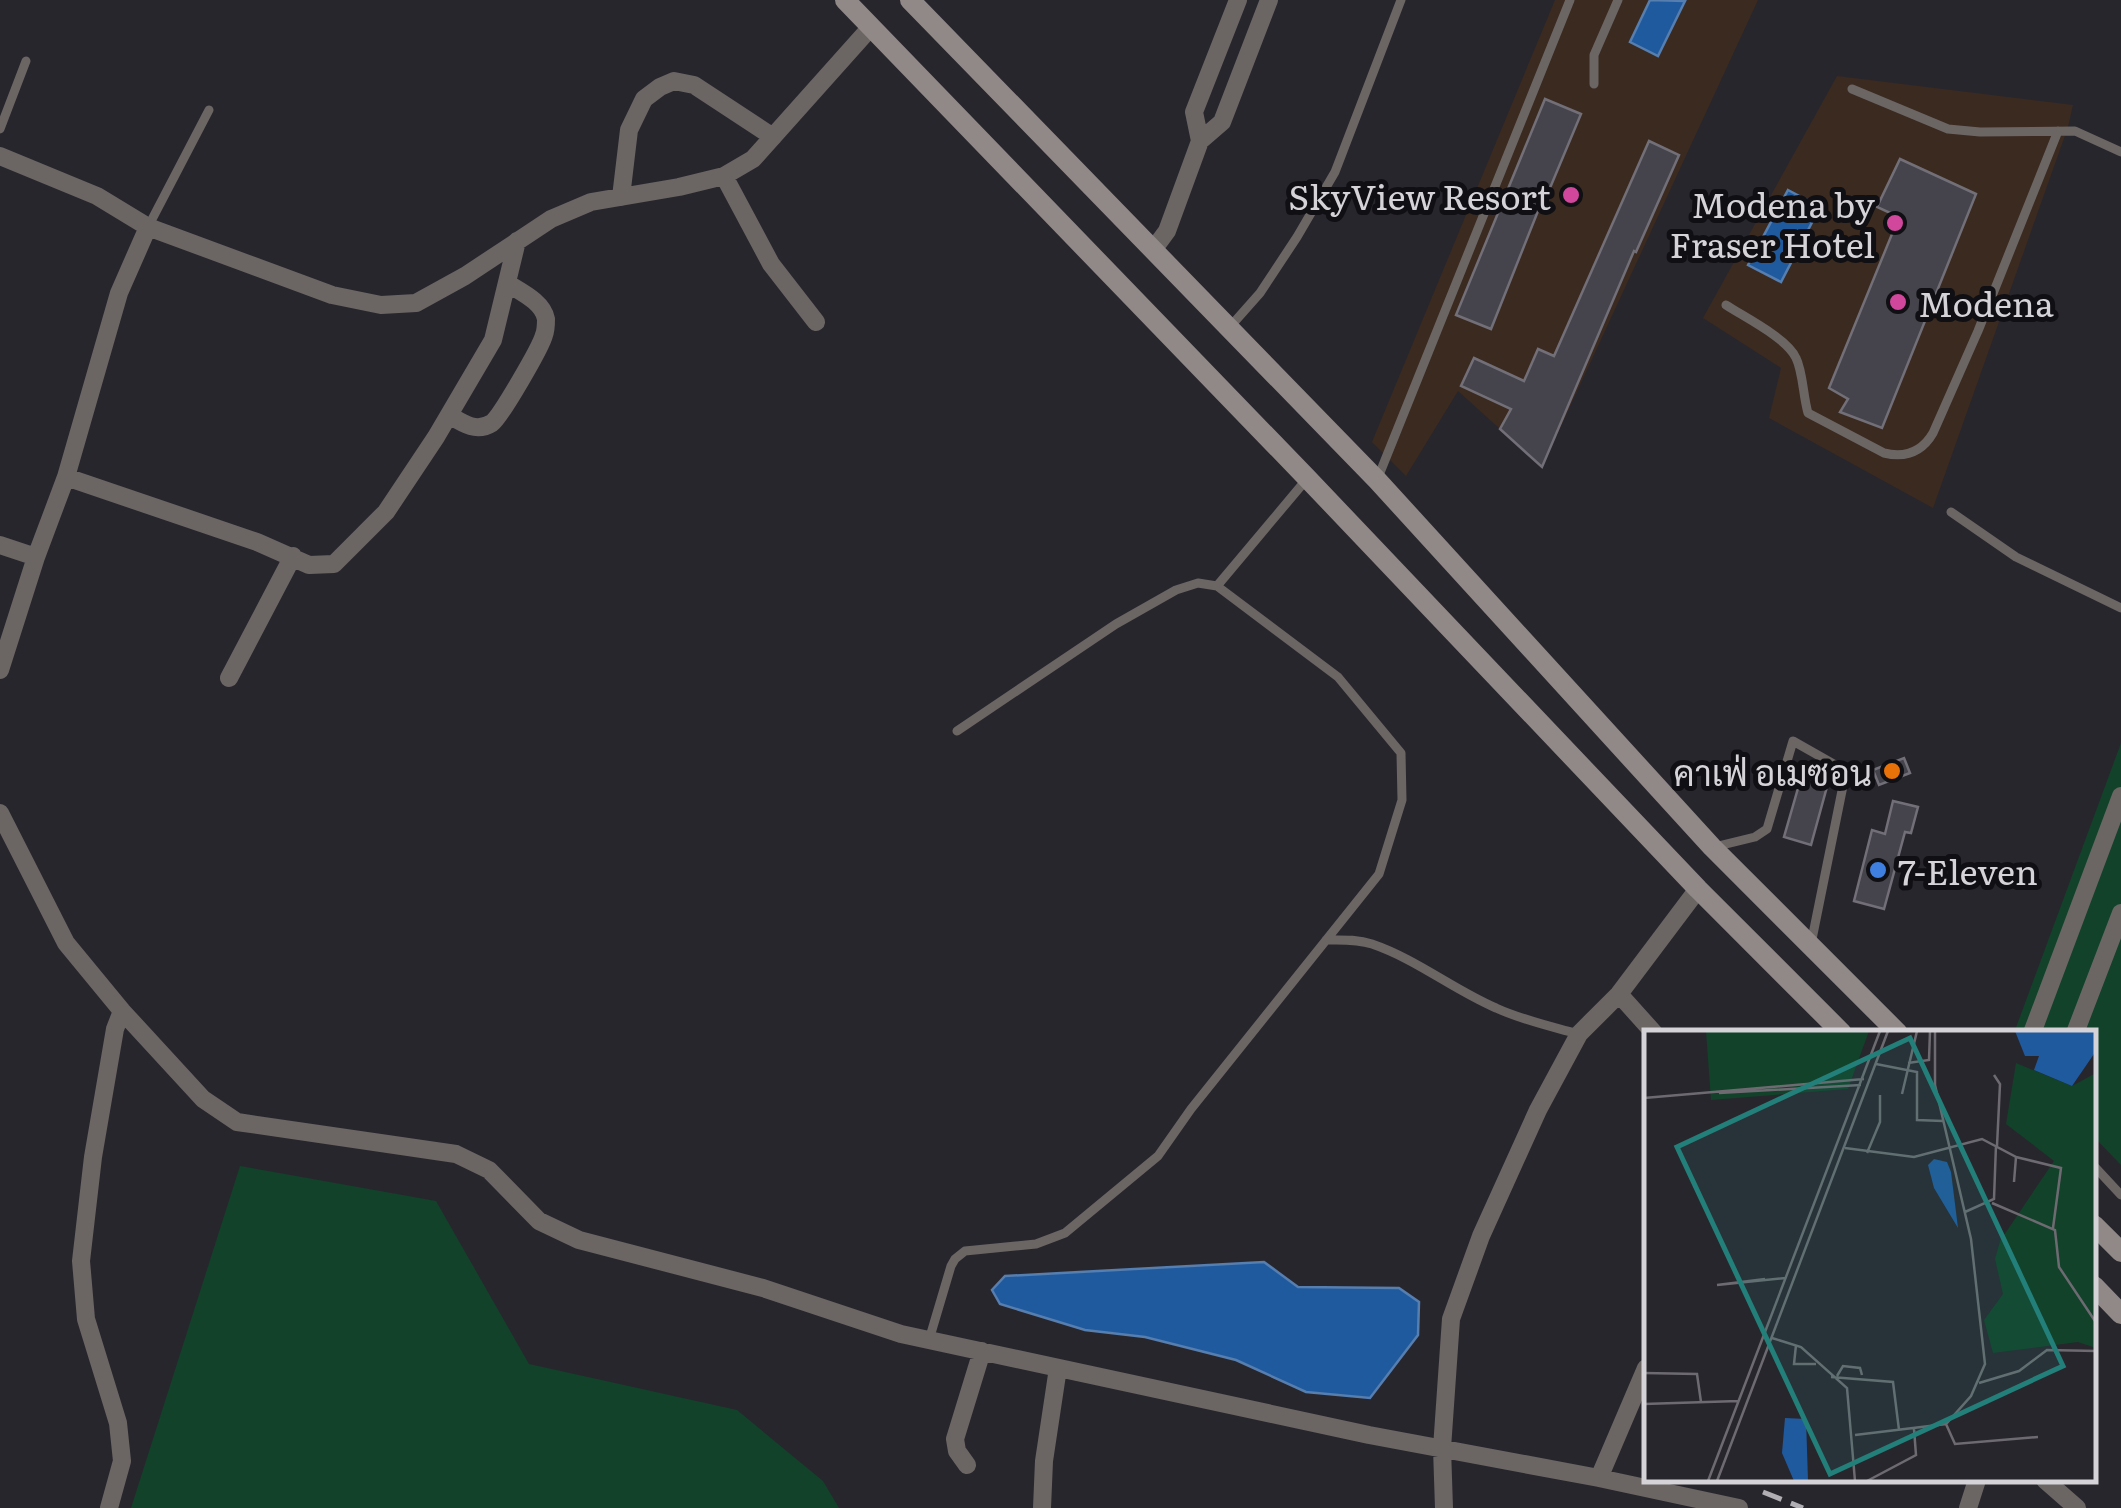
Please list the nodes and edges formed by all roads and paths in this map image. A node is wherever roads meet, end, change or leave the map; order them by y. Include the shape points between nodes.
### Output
1 (845, 0) edge
2 (910, 0) edge
3 (1238, 0) edge
4 (1269, 0) edge
5 (1401, 0) edge
6 (1570, 0) edge
7 (1618, 0) edge
8 (871, 27) junction
9 (26, 61) dead end
10 (1594, 84) dead end
11 (1852, 89) dead end
12 (209, 110) dead end
13 (0, 128) edge
14 (2058, 131) junction
15 (773, 137) junction
16 (1200, 141) junction
17 (2121, 152) edge
18 (0, 156) edge
19 (724, 176) junction
20 (621, 197) junction
21 (148, 227) junction
22 (518, 241) junction
23 (1152, 250) junction
24 (507, 282) junction
25 (1726, 305) dead end
26 (816, 322) dead end
27 (1229, 328) junction
28 (449, 414) junction
29 (66, 477) junction
30 (1308, 478) junction
31 (1376, 480) junction
32 (1951, 512) dead end
33 (0, 545) edge
34 (293, 556) junction
35 (36, 557) junction
36 (1218, 586) junction
37 (2121, 608) edge
38 (0, 670) edge
39 (229, 678) dead end
40 (957, 731) dead end
41 (2121, 796) edge
42 (0, 812) edge
43 (1712, 848) junction
44 (1698, 889) junction
45 (2121, 912) edge
46 (1326, 940) junction
47 (1810, 947) junction
48 (2114, 955) edge
49 (1619, 994) junction
50 (122, 1011) junction
51 (1651, 1030) edge
52 (1839, 1030) edge
53 (1895, 1030) edge
54 (2033, 1030) edge
55 (2076, 1030) edge
56 (1579, 1034) junction
57 (2096, 1168) edge
58 (2121, 1195) edge
59 (2096, 1227) edge
60 (2121, 1252) edge
61 (2096, 1288) edge
62 (2121, 1314) edge
63 (930, 1332) junction
64 (982, 1352) junction
65 (1058, 1368) junction
66 (1644, 1373) edge
67 (1442, 1448) junction
68 (967, 1466) dead end
69 (1599, 1478) junction
70 (1976, 1483) edge
71 (2048, 1483) edge
72 (109, 1508) edge
73 (1042, 1508) edge
74 (1444, 1508) edge
75 (1739, 1508) edge
76 (1968, 1508) edge
77 (2077, 1508) edge

1 - 8 main road
2 - 23 main road
3 - 16 street via 1194,112
4 - 16 street via 1222,122
5 - 27 lane via 1335,172 1260,293
6 - 31 lane
7 - 10 lane via 1594,55
8 - 15 street
8 - 30 main road
9 - 13 lane
11 - 14 lane via 1948,129
12 - 21 lane
14 - 17 lane via 2074,131
14 - 25 lane via 1978,331 1933,433 1919,449 1884,453 1808,413 1796,357
15 - 19 street via 753,160
15 - 20 street via 694,86 674,81 644,99 630,130
16 - 23 street via 1167,230
18 - 21 street via 97,196
19 - 20 street
19 - 26 street via 772,264
20 - 22 street via 551,219
21 - 22 street via 332,295 381,305 416,303
21 - 29 street via 119,294
22 - 24 street
23 - 27 main road
24 - 28 street via 493,340
24 - 28 street via 538,304 546,317 544,337 492,422 470,427
27 - 31 main road
28 - 34 street via 386,512 334,564 309,565
29 - 34 street
29 - 35 street
30 - 36 lane
30 - 44 main road
31 - 43 main road
32 - 37 lane via 2016,556
33 - 35 street
34 - 39 street
35 - 38 street
36 - 40 lane via 1176,590
36 - 46 lane via 1338,677 1401,753 1402,800 1379,874
41 - 54 street
42 - 50 street via 66,943
43 - 47 main road
43 - 47 lane via 1766,829 1793,742 1846,771
44 - 49 street
44 - 52 main road
45 - 48 street
46 - 56 lane via 1369,943 1497,1008
46 - 63 lane via 1158,1156 1065,1233 1036,1244 965,1251 955,1259
47 - 53 main road
48 - 55 street
49 - 51 street
49 - 56 street
50 - 63 street via 203,1098 237,1122 456,1154 489,1170 539,1221 579,1240 762,1288 901,1334
50 - 72 street via 92,1157 81,1261 86,1319 118,1423 122,1462
56 - 67 street via 1489,1218 1451,1318
57 - 58 lane
59 - 60 main road
61 - 62 main road
63 - 64 street
64 - 65 street
64 - 68 street via 955,1439
65 - 67 street
65 - 73 street
66 - 69 street
67 - 69 street
67 - 74 street
69 - 75 street
70 - 76 street
71 - 77 street

